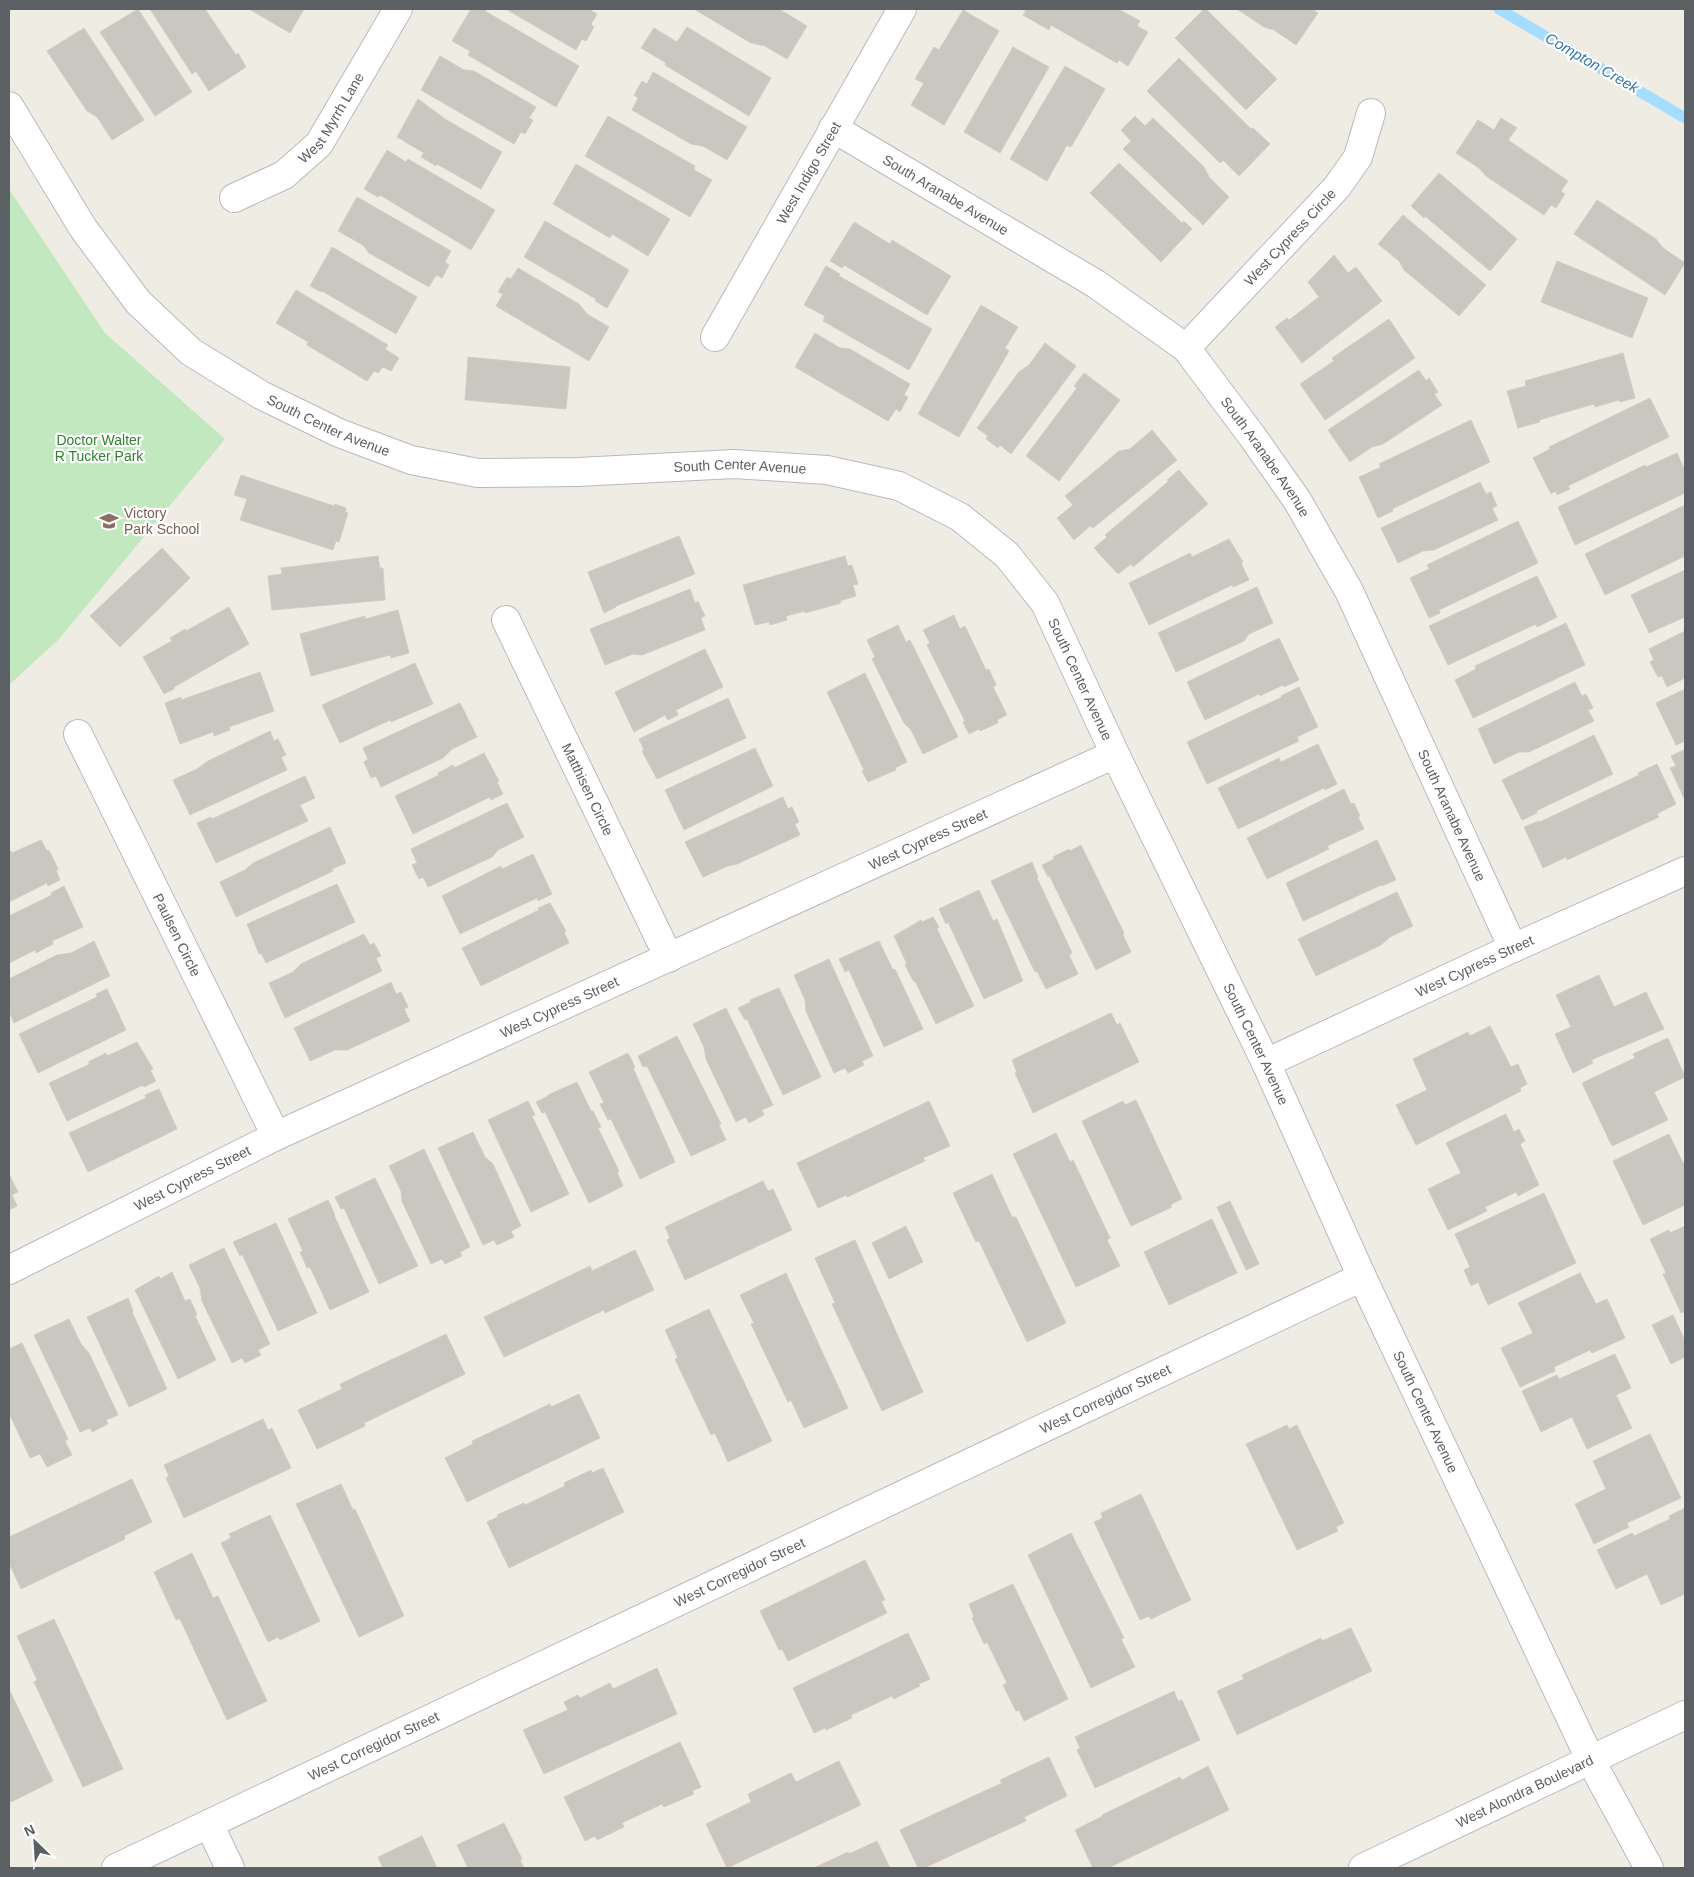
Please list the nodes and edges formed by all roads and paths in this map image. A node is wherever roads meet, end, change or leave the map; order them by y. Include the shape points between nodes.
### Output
1 (398, 9) edge
2 (902, 9) edge
3 (9, 106) edge
4 (1372, 113) dead end
5 (833, 128) junction
6 (234, 198) dead end
7 (715, 337) dead end
8 (1186, 348) junction
9 (506, 620) dead end
10 (78, 734) dead end
11 (1115, 754) junction
12 (1685, 871) edge
13 (1512, 948) junction
14 (669, 958) junction
15 (1266, 1063) junction
16 (276, 1136) junction
17 (9, 1270) edge
18 (1362, 1277) junction
19 (1685, 1715) edge
20 (1591, 1761) junction
21 (209, 1824) junction
22 (116, 1868) edge
23 (230, 1868) edge
24 (1364, 1868) edge
25 (1649, 1868) edge

1 - 6 street, West Myrrh Lane via 319,144 284,175
2 - 5 street, West Indigo Street
3 - 11 street, South Center Avenue via 83,228 138,302 191,352 261,395 339,433 411,460 478,473 578,472 734,464 827,470 899,486 960,517 1007,556 1044,603
4 - 8 street, West Cypress Circle via 1358,157 1337,188
5 - 7 street, West Indigo Street
5 - 8 street, South Aranabe Avenue via 1096,284
8 - 13 street, South Aranabe Avenue via 1297,500 1349,590
9 - 14 street, Matthisen Circle
10 - 16 street, Paulsen Circle
11 - 14 street, West Cypress Street
11 - 15 street, South Center Avenue
12 - 13 street, West Cypress Street
13 - 15 street, West Cypress Street
14 - 16 street, West Cypress Street
15 - 18 street, South Center Avenue
16 - 17 street, West Cypress Street
18 - 20 street, South Center Avenue
18 - 21 street, West Corregidor Street
19 - 20 street, West Alondra Boulevard
20 - 24 street, West Alondra Boulevard
20 - 25 street, South Center Avenue
21 - 22 street, West Corregidor Street
21 - 23 street

